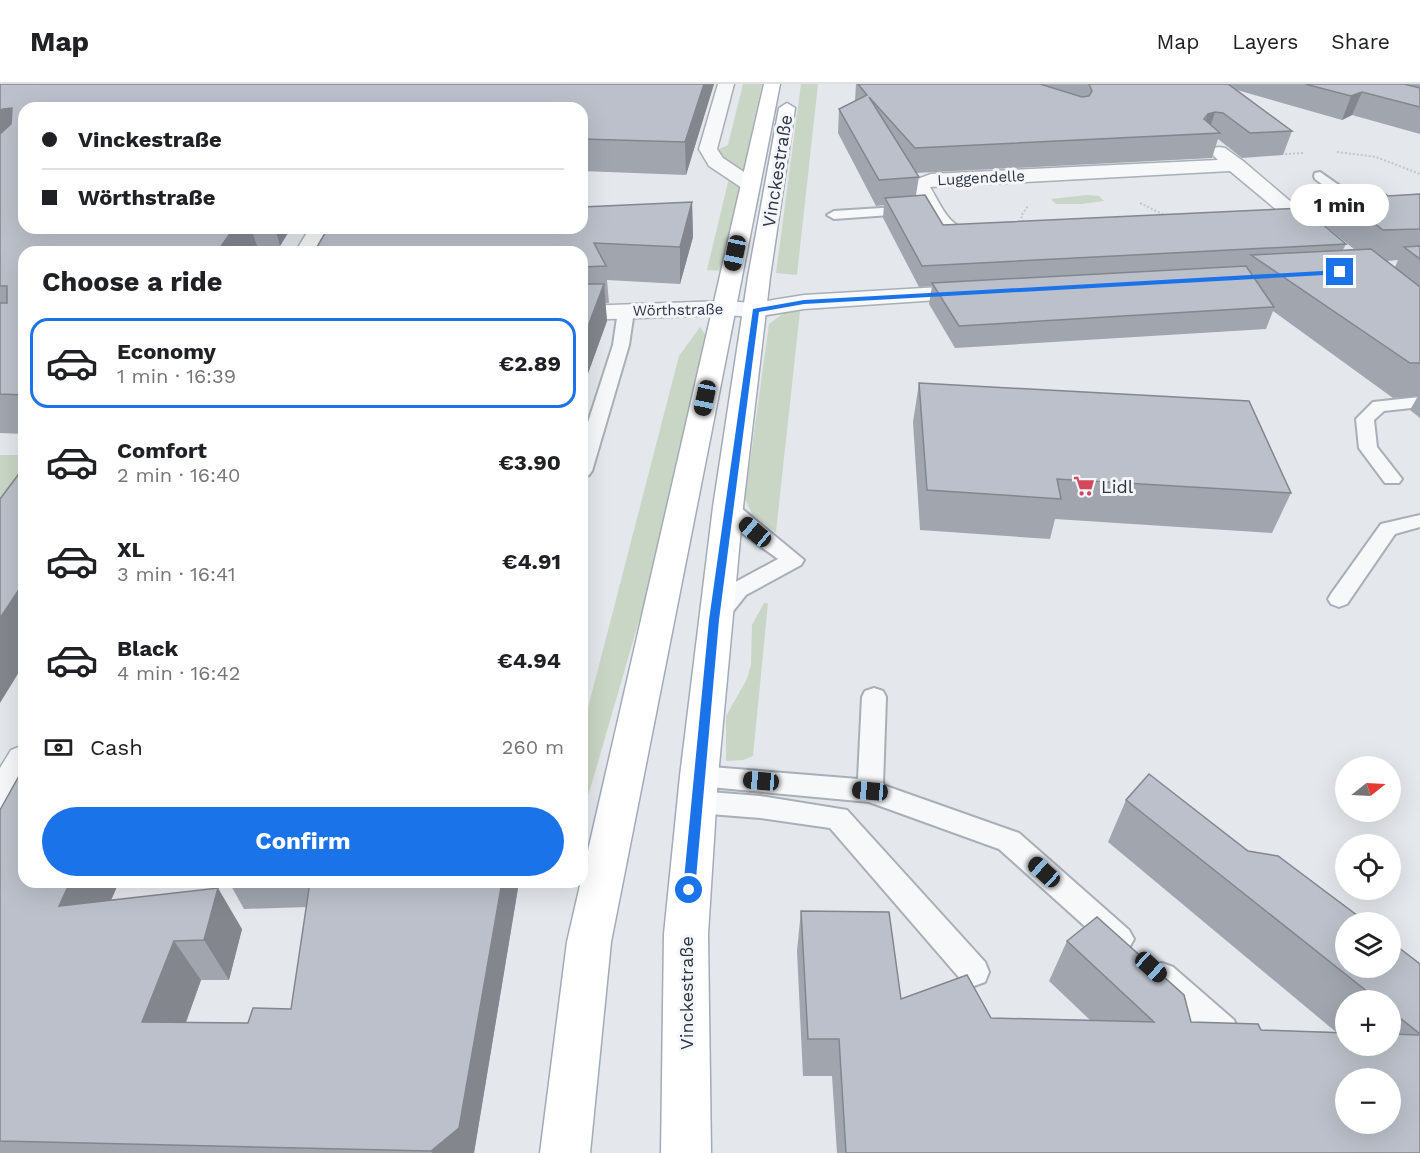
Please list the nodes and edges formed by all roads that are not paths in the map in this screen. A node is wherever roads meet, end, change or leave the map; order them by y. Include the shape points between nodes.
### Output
1 (726, 84) edge
2 (772, 84) edge
3 (792, 84) edge
4 (1208, 143) edge
5 (1236, 165) junction
6 (1320, 176) dead end
7 (749, 184) junction
8 (933, 208) junction
9 (834, 215) dead end
10 (1420, 217) edge
11 (1301, 220) junction
12 (1267, 222) edge
13 (1007, 233) edge
14 (1336, 249) edge
15 (994, 291) edge
16 (739, 309) junction
17 (626, 310) junction
18 (588, 313) edge
19 (1420, 402) edge
20 (588, 452) edge
21 (1392, 479) dead end
22 (728, 507) junction
23 (1420, 521) edge
24 (1339, 599) dead end
25 (714, 620) junction
26 (874, 697) dead end
27 (18, 771) edge
28 (698, 789) junction
29 (870, 791) junction
30 (0, 804) edge
31 (974, 972) dead end
32 (1222, 1031) edge
33 (565, 1153) edge
34 (686, 1153) edge

1 - 7 street, Vinckestraße via 708,149 716,162
2 - 7 main road, Vinckestraße
3 - 16 main road, Vinckestraße
4 - 5 street
5 - 8 street, Luggendelle via 931,180 919,185
5 - 11 street
6 - 10 lane via 1368,212
7 - 16 main road, Vinckestraße
8 - 9 lane
8 - 13 street, Luggendelle via 947,229 966,235
11 - 12 street
11 - 14 street
15 - 16 street, Wörthstraße
16 - 17 street, Wörthstraße
16 - 22 main road, Vinckestraße
16 - 33 main road, Vinckestraße via 589,942
17 - 18 street, Wörthstraße
17 - 20 lane via 621,345
19 - 21 lane via 1378,406 1365,419 1368,448
22 - 25 main road, Vinckestraße
22 - 25 lane via 793,560 738,590
23 - 24 lane via 1388,529
25 - 28 main road, Vinckestraße
26 - 29 lane
27 - 30 street
28 - 29 lane
28 - 31 lane via 760,807 838,818
28 - 34 main road, Vinckestraße via 686,934
29 - 32 lane via 1009,841

